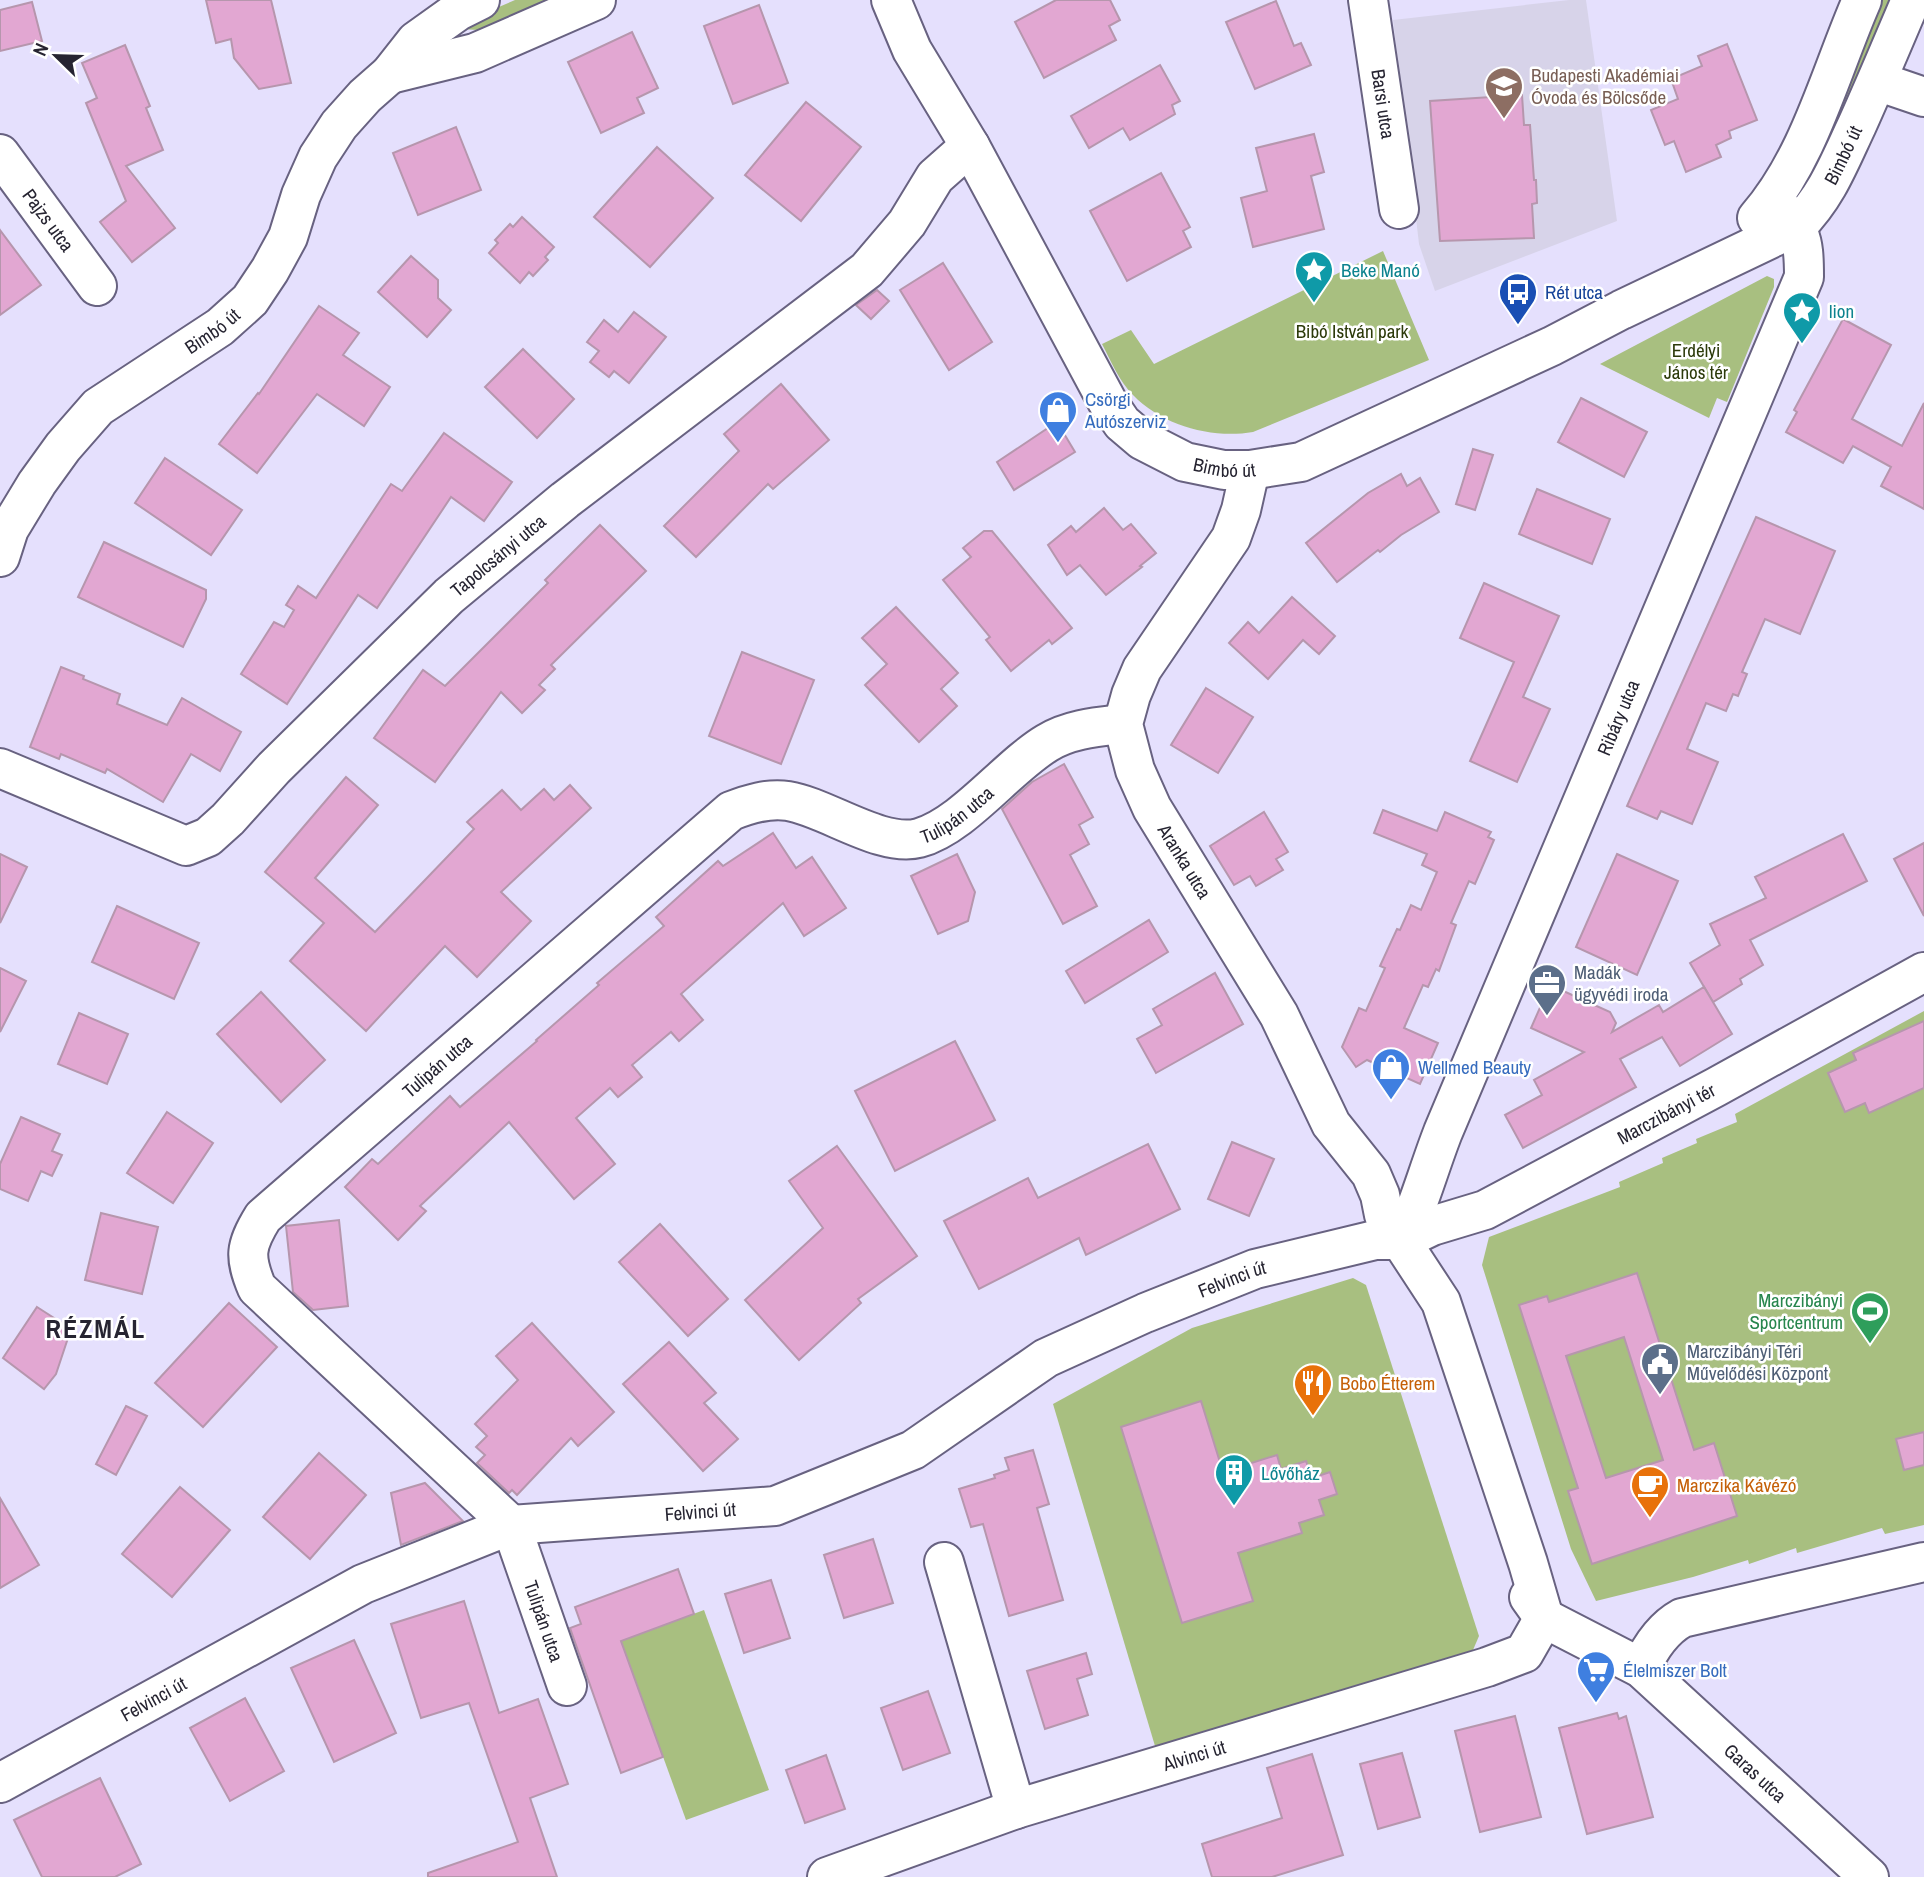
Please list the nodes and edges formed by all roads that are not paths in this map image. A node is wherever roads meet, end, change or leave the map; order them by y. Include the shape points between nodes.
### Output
1 (480, 0) edge
2 (596, 0) edge
3 (870, 0) edge
4 (891, 0) edge
5 (1368, 0) edge
6 (1862, 0) edge
7 (1911, 0) edge
8 (912, 50) junction
9 (390, 74) junction
10 (1877, 81) junction
11 (1924, 97) edge
12 (970, 146) junction
13 (0, 154) edge
14 (1399, 209) dead end
15 (1785, 213) junction
16 (97, 286) dead end
17 (1250, 470) junction
18 (0, 557) edge
19 (1123, 724) junction
20 (0, 768) edge
21 (1924, 972) edge
22 (1403, 1240) junction
23 (511, 1525) junction
24 (944, 1562) dead end
25 (1924, 1562) edge
26 (1544, 1618) junction
27 (1641, 1668) junction
28 (567, 1686) dead end
29 (0, 1783) edge
30 (1016, 1809) junction
31 (867, 1870) edge
32 (827, 1877) edge
33 (1869, 1877) edge

1 - 9 street, Bimbó út via 416,41
2 - 9 street, Bimbó út via 475,53
3 - 8 street, Bimbó út
4 - 8 street, Bimbó út
5 - 14 street, Barsi utca
6 - 15 street, Bimbó út via 1806,136
7 - 10 street, Bimbó út
8 - 12 street, Bimbó út
9 - 18 street, Bimbó út via 339,125 318,157 288,237 250,300 220,327 98,407 37,483 9,529
10 - 11 street
10 - 15 street, Bimbó út via 1815,208
12 - 17 street, Bimbó út via 1122,423 1142,440 1185,462
12 - 20 street, Tapolcsányi utca via 935,177 907,223 867,270 565,500 449,596 208,837 186,846
13 - 16 street, Pajzs utca
15 - 17 street, Bimbó út via 1722,261 1552,346 1301,462
15 - 22 street, Ribáry utca via 1804,248 1804,277 1443,1132
17 - 19 street, Aranka utca via 1231,538 1142,668
19 - 22 street, Aranka utca via 1135,770 1152,808 1279,1015 1331,1124 1371,1174 1384,1215
19 - 23 street, Tulipán utca via 1069,733 1046,743 942,829 918,838 896,839 788,801 756,802 731,811 263,1217 249,1239 248,1267 257,1288
21 - 22 street, Marczibányi tér via 1485,1210
22 - 23 street, Felvinci út via 1375,1240 1255,1269 1145,1313 1046,1358 913,1450 775,1506
22 - 26 street via 1441,1301
23 - 28 street, Tulipán utca
23 - 29 street, Felvinci út via 363,1584
24 - 30 street
25 - 27 street via 1682,1618 1650,1648
26 - 27 street
26 - 30 street, Alvinci út via 1524,1653 1487,1667
27 - 33 street, Garas utca
30 - 31 street, Alvinci út
31 - 32 street, Alvinci út

